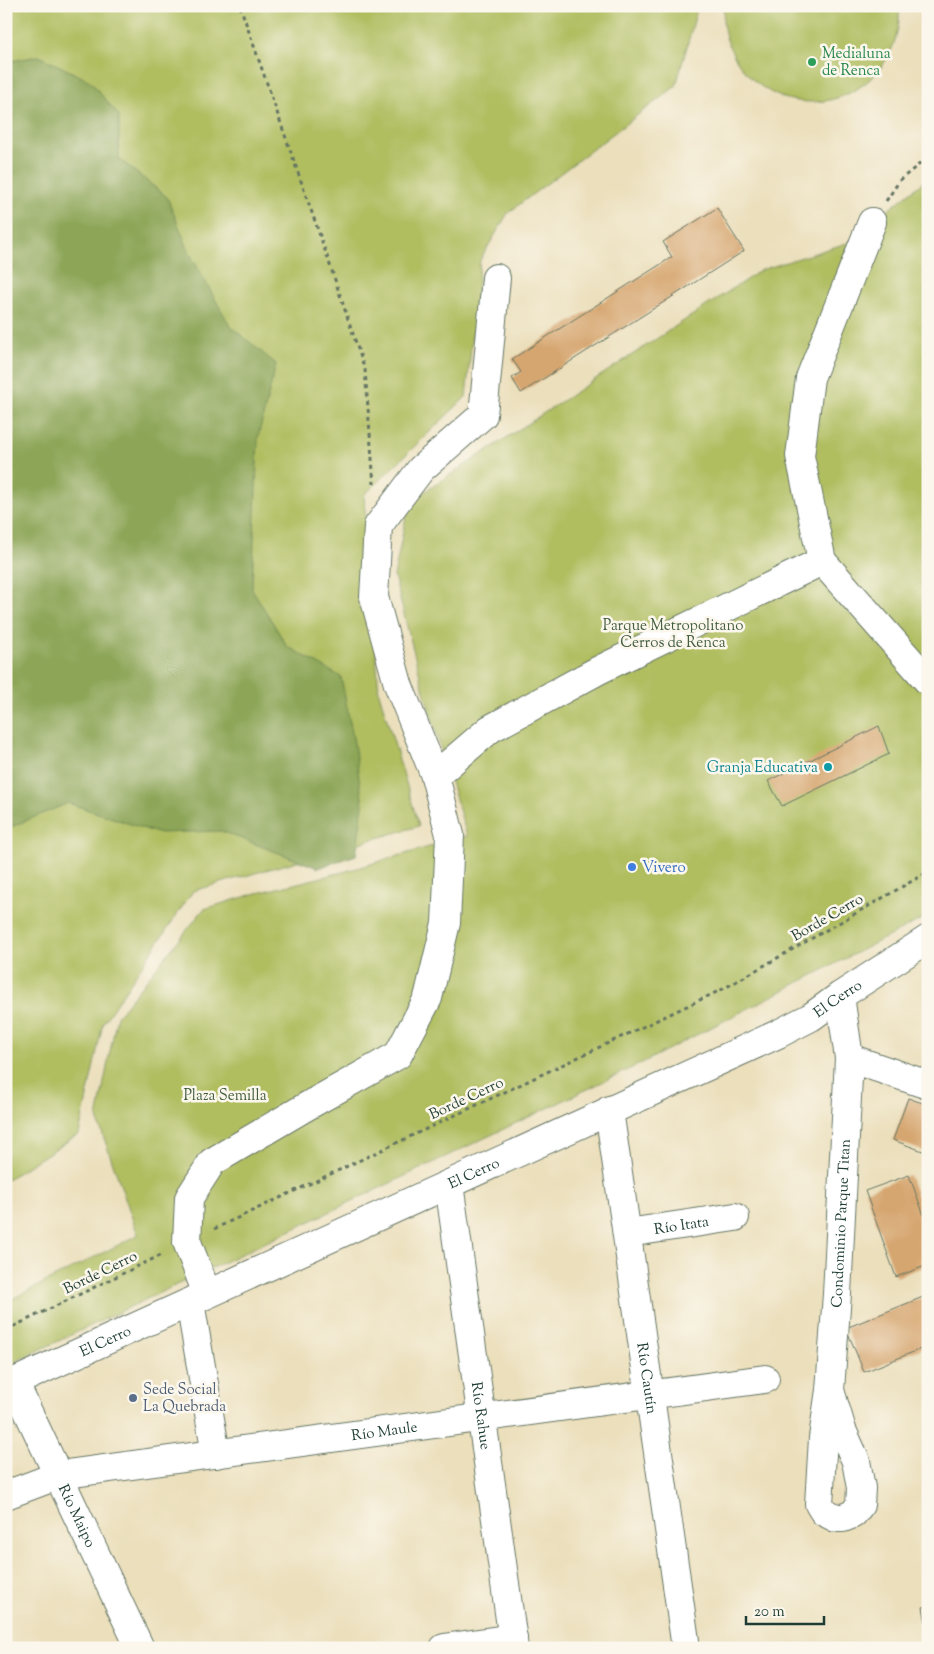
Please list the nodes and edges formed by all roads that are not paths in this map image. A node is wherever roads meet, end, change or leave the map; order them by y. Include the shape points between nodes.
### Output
1 (872, 222) road end
2 (496, 278) dead end
3 (822, 561) junction
4 (928, 680) edge
5 (435, 776) junction
6 (928, 939) edge
7 (840, 996) junction
8 (849, 1058) junction
9 (928, 1085) edge
10 (609, 1110) junction
11 (449, 1184) junction
12 (735, 1217) dead end
13 (627, 1233) junction
14 (199, 1298) junction
15 (765, 1378) dead end
16 (10, 1384) edge
17 (830, 1390) dead end
18 (650, 1394) junction
19 (482, 1418) junction
20 (216, 1454) junction
21 (58, 1476) junction
22 (6, 1495) edge
23 (513, 1643) edge
24 (140, 1648) edge
25 (444, 1648) edge
26 (686, 1648) edge

1 - 3 street via 810,378 800,456
2 - 5 street via 482,415 421,469 378,526 374,597 398,684
3 - 4 street
3 - 5 street via 599,670 490,729
5 - 14 street via 450,835 446,923 428,998 398,1055 212,1162 189,1198 187,1242
6 - 7 street, El Cerro
7 - 8 street, Condominio Parque Titan
7 - 10 street, El Cerro via 811,1017 778,1034
8 - 9 street
8 - 17 street, Condominio Parque Titan
10 - 11 street, El Cerro
10 - 13 street, Río Cautín
11 - 14 street, El Cerro
11 - 19 street, Río Rahue
12 - 13 street, Río Itata
13 - 18 street, Río Cautín
14 - 16 street, El Cerro
14 - 20 street
15 - 18 street, Río Maule
16 - 21 street, Río Maipo
18 - 19 street, Río Maule
18 - 26 street, Río Cautín
19 - 20 street, Río Maule
19 - 23 street, Río Rahue
20 - 21 street, Río Maule
21 - 22 street, Río Maule
21 - 24 street, Río Maipo
23 - 25 street

